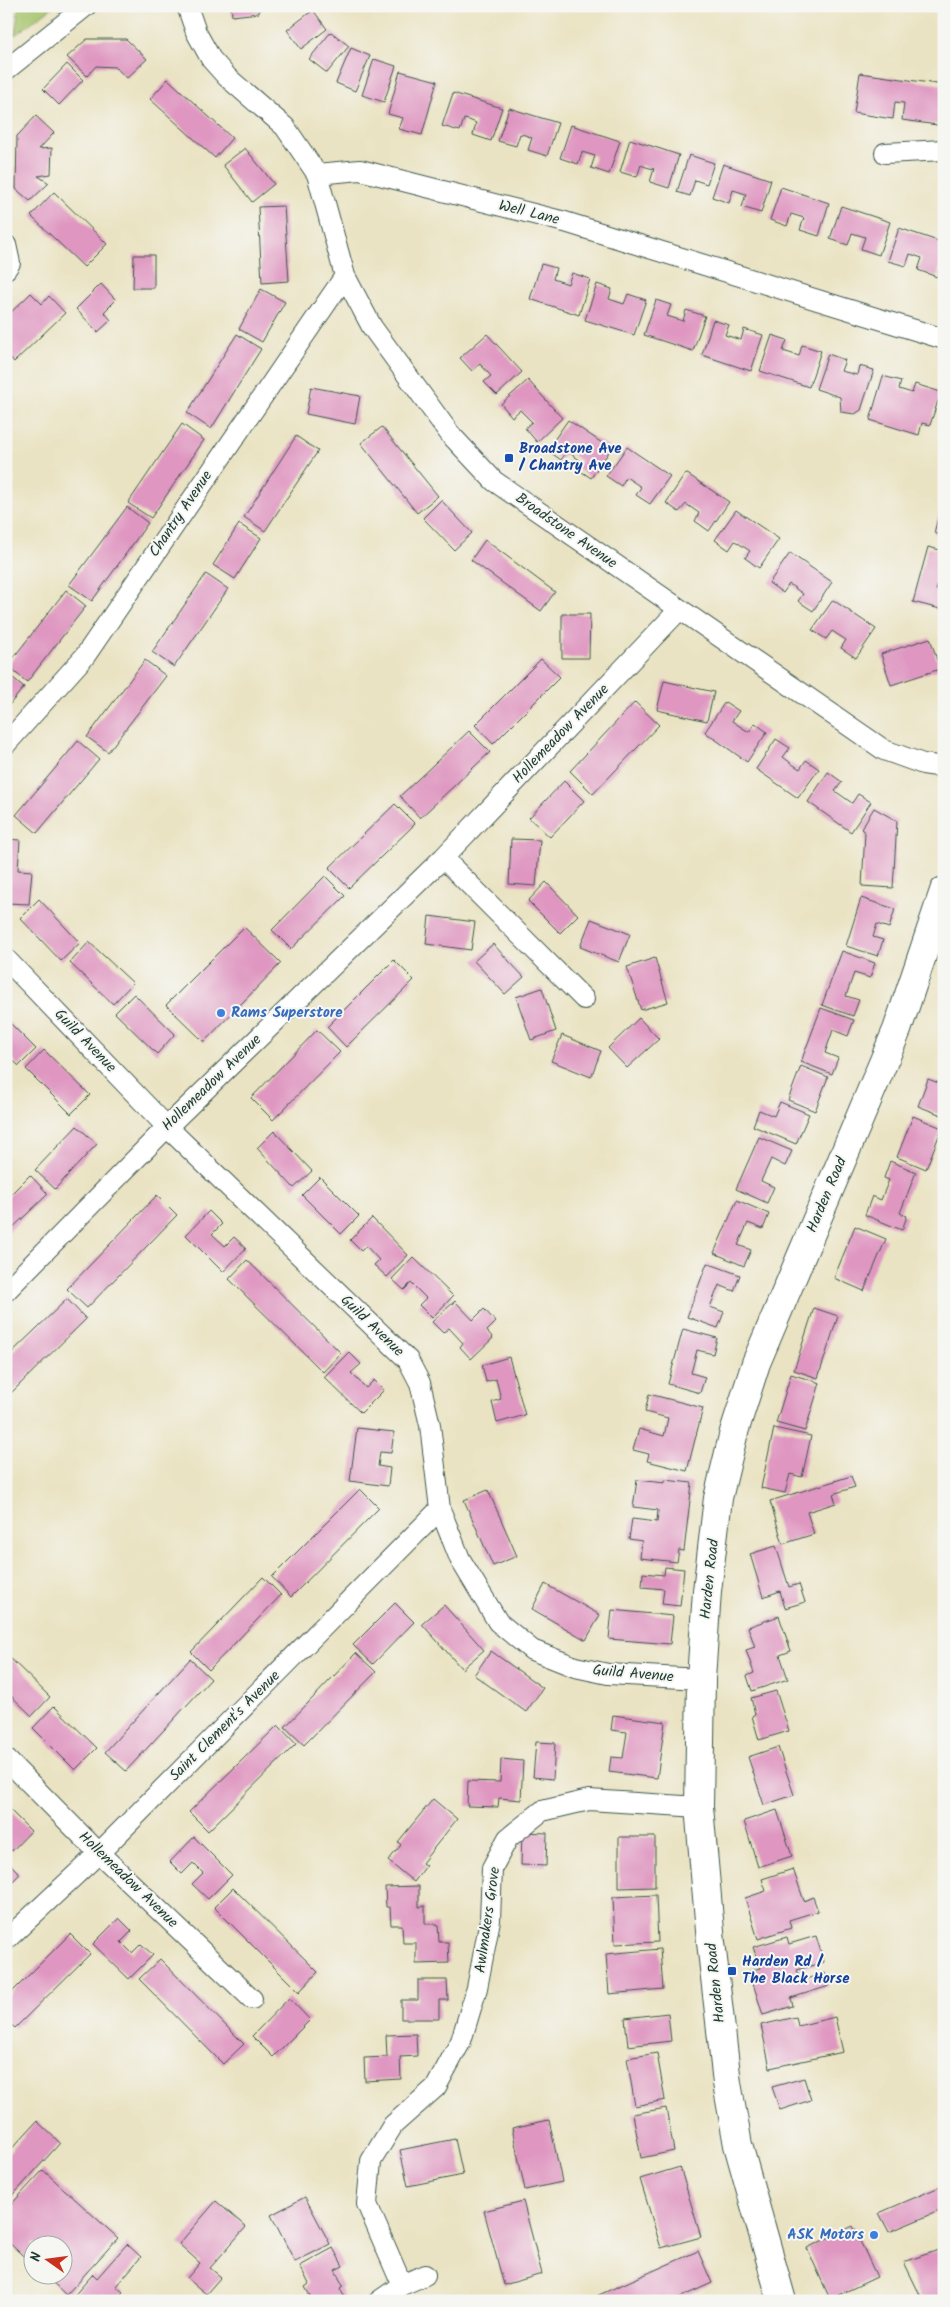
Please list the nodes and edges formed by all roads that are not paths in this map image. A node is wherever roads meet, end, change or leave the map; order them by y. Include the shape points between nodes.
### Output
1 (86, 6) edge
2 (187, 6) edge
3 (6, 70) edge
4 (944, 150) edge
5 (885, 153) dead end
6 (317, 174) junction
7 (6, 245) edge
8 (6, 269) edge
9 (345, 276) junction
10 (944, 339) edge
11 (679, 610) junction
12 (6, 744) edge
13 (944, 767) edge
14 (443, 858) junction
15 (944, 891) edge
16 (6, 959) edge
17 (584, 999) dead end
18 (168, 1126) junction
19 (6, 1291) edge
20 (440, 1509) junction
21 (702, 1679) junction
22 (6, 1759) edge
23 (699, 1807) junction
24 (99, 1853) junction
25 (6, 1940) edge
26 (252, 1999) dead end
27 (425, 2275) dead end
28 (402, 2285) junction
29 (379, 2301) edge
30 (782, 2301) edge

1 - 3 street
2 - 6 street via 196,32 211,59 285,127
4 - 5 street
6 - 9 street, Broadstone Avenue
6 - 10 street, Well Lane via 360,170 566,222
7 - 8 street via 10,262
9 - 11 street, Broadstone Avenue via 372,327 450,434 494,481
9 - 12 street, Chantry Avenue via 85,656
11 - 13 street, Broadstone Avenue via 884,750 923,764
11 - 14 street, Hollemeadow Avenue
14 - 17 street
14 - 18 street, Hollemeadow Avenue
15 - 21 street, Harden Road via 897,1030 756,1363 734,1432 718,1498 707,1591
16 - 18 street, Guild Avenue
18 - 19 street, Hollemeadow Avenue
18 - 20 street, Guild Avenue via 408,1360 420,1383 430,1425
20 - 21 street, Guild Avenue via 460,1559 498,1622 532,1650 575,1667 608,1674
20 - 24 street, Saint Clement's Avenue
21 - 23 street, Harden Road
22 - 24 street, Hollemeadow Avenue
23 - 28 street, Awlmakers Grove via 589,1800 542,1811 508,1838 492,1868 490,1920 477,1988 460,2041 436,2087 393,2125 371,2161 367,2204
23 - 30 street, Harden Road via 727,2083 738,2145
24 - 25 street, Saint Clement's Avenue
24 - 26 street, Hollemeadow Avenue
27 - 28 street
28 - 29 street

